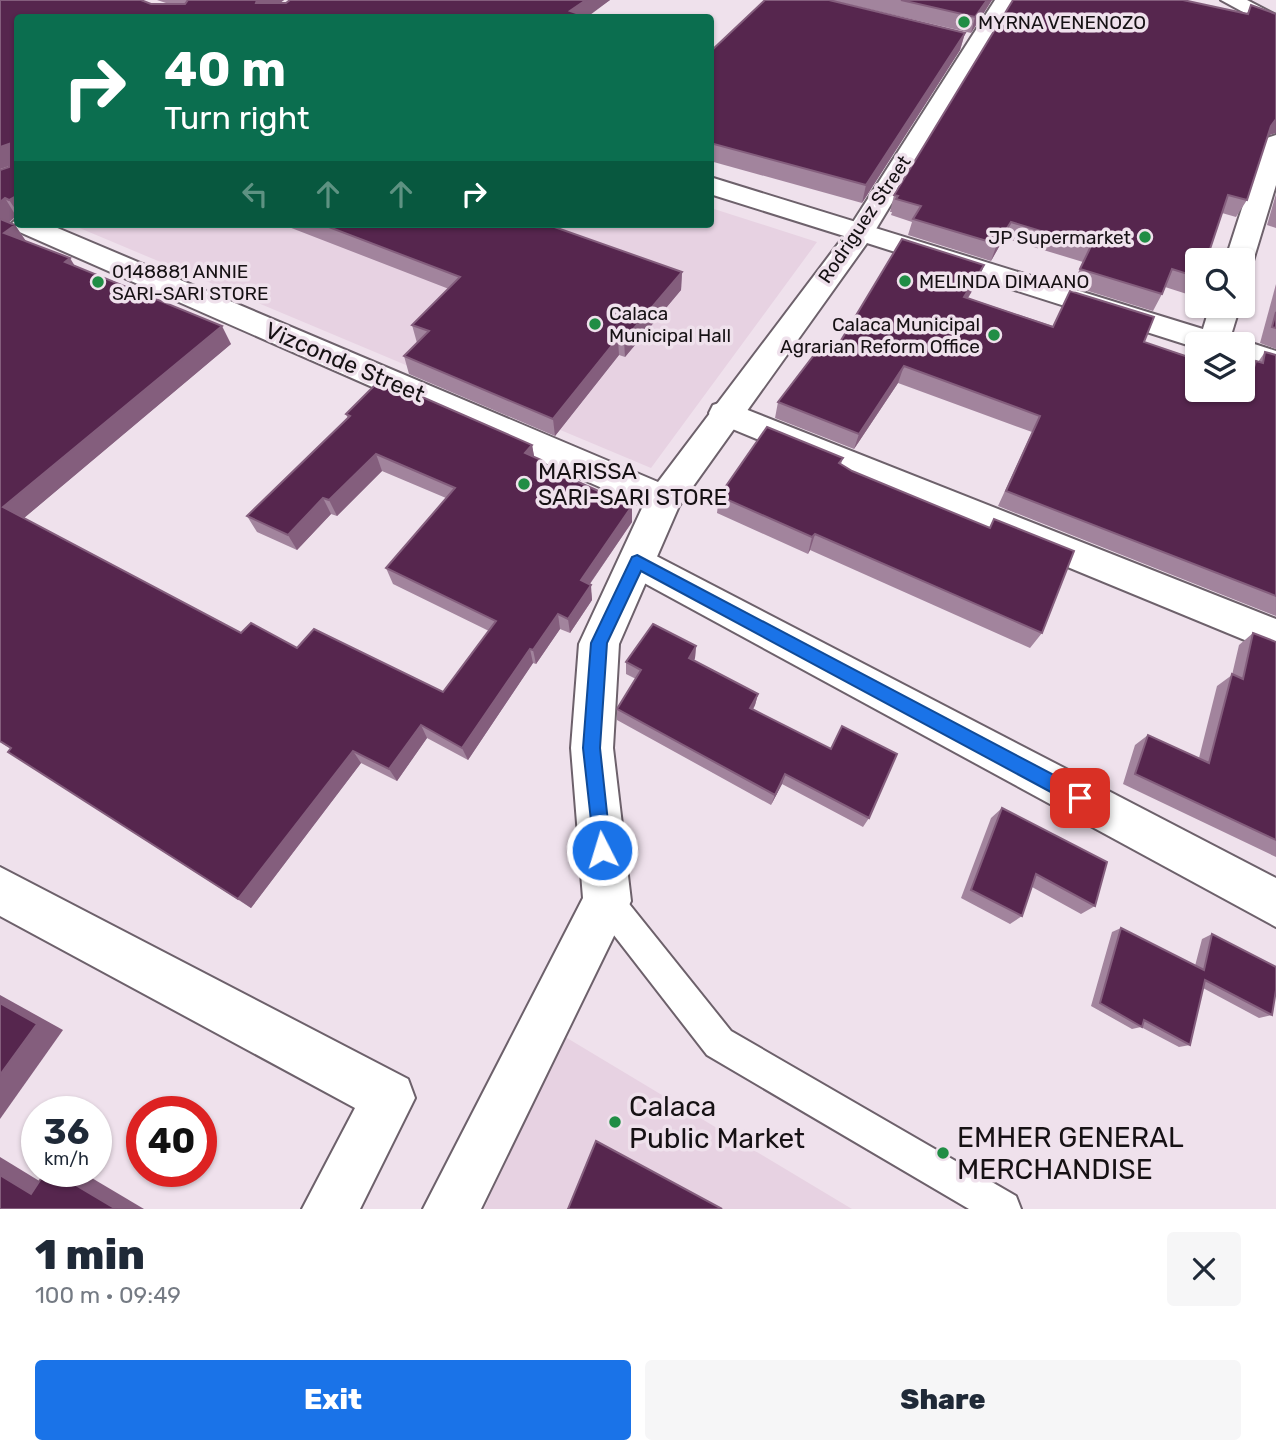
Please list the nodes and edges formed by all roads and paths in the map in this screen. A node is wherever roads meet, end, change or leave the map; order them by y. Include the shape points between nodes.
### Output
1 (1005, 0) edge
2 (1231, 0) edge
3 (1276, 24) edge
4 (951, 38) edge
5 (977, 44) junction
6 (1276, 143) edge
7 (714, 187) edge
8 (34, 228) edge
9 (860, 233) junction
10 (1243, 248) edge
11 (1185, 333) edge
12 (1255, 355) edge
13 (1276, 362) edge
14 (725, 413) junction
15 (664, 500) junction
16 (637, 561) junction
17 (1276, 636) edge
18 (0, 890) edge
19 (607, 901) junction
20 (1276, 903) edge
21 (330, 1209) edge
22 (451, 1209) edge
23 (1003, 1209) edge

1 - 5 street, Rodriguez Street
2 - 3 street
4 - 5 street
5 - 9 street, Rodriguez Street
6 - 10 street
7 - 9 street
8 - 15 street, Vizconde Street
9 - 11 street
9 - 14 street, Rodriguez Street
12 - 13 street
14 - 15 street, Rodriguez Street
14 - 17 street
15 - 16 street, Rodriguez Street
16 - 19 street, Rodriguez Street via 599,643 592,748
16 - 20 street
18 - 21 street via 388,1098
19 - 22 street
19 - 23 lane via 719,1042

